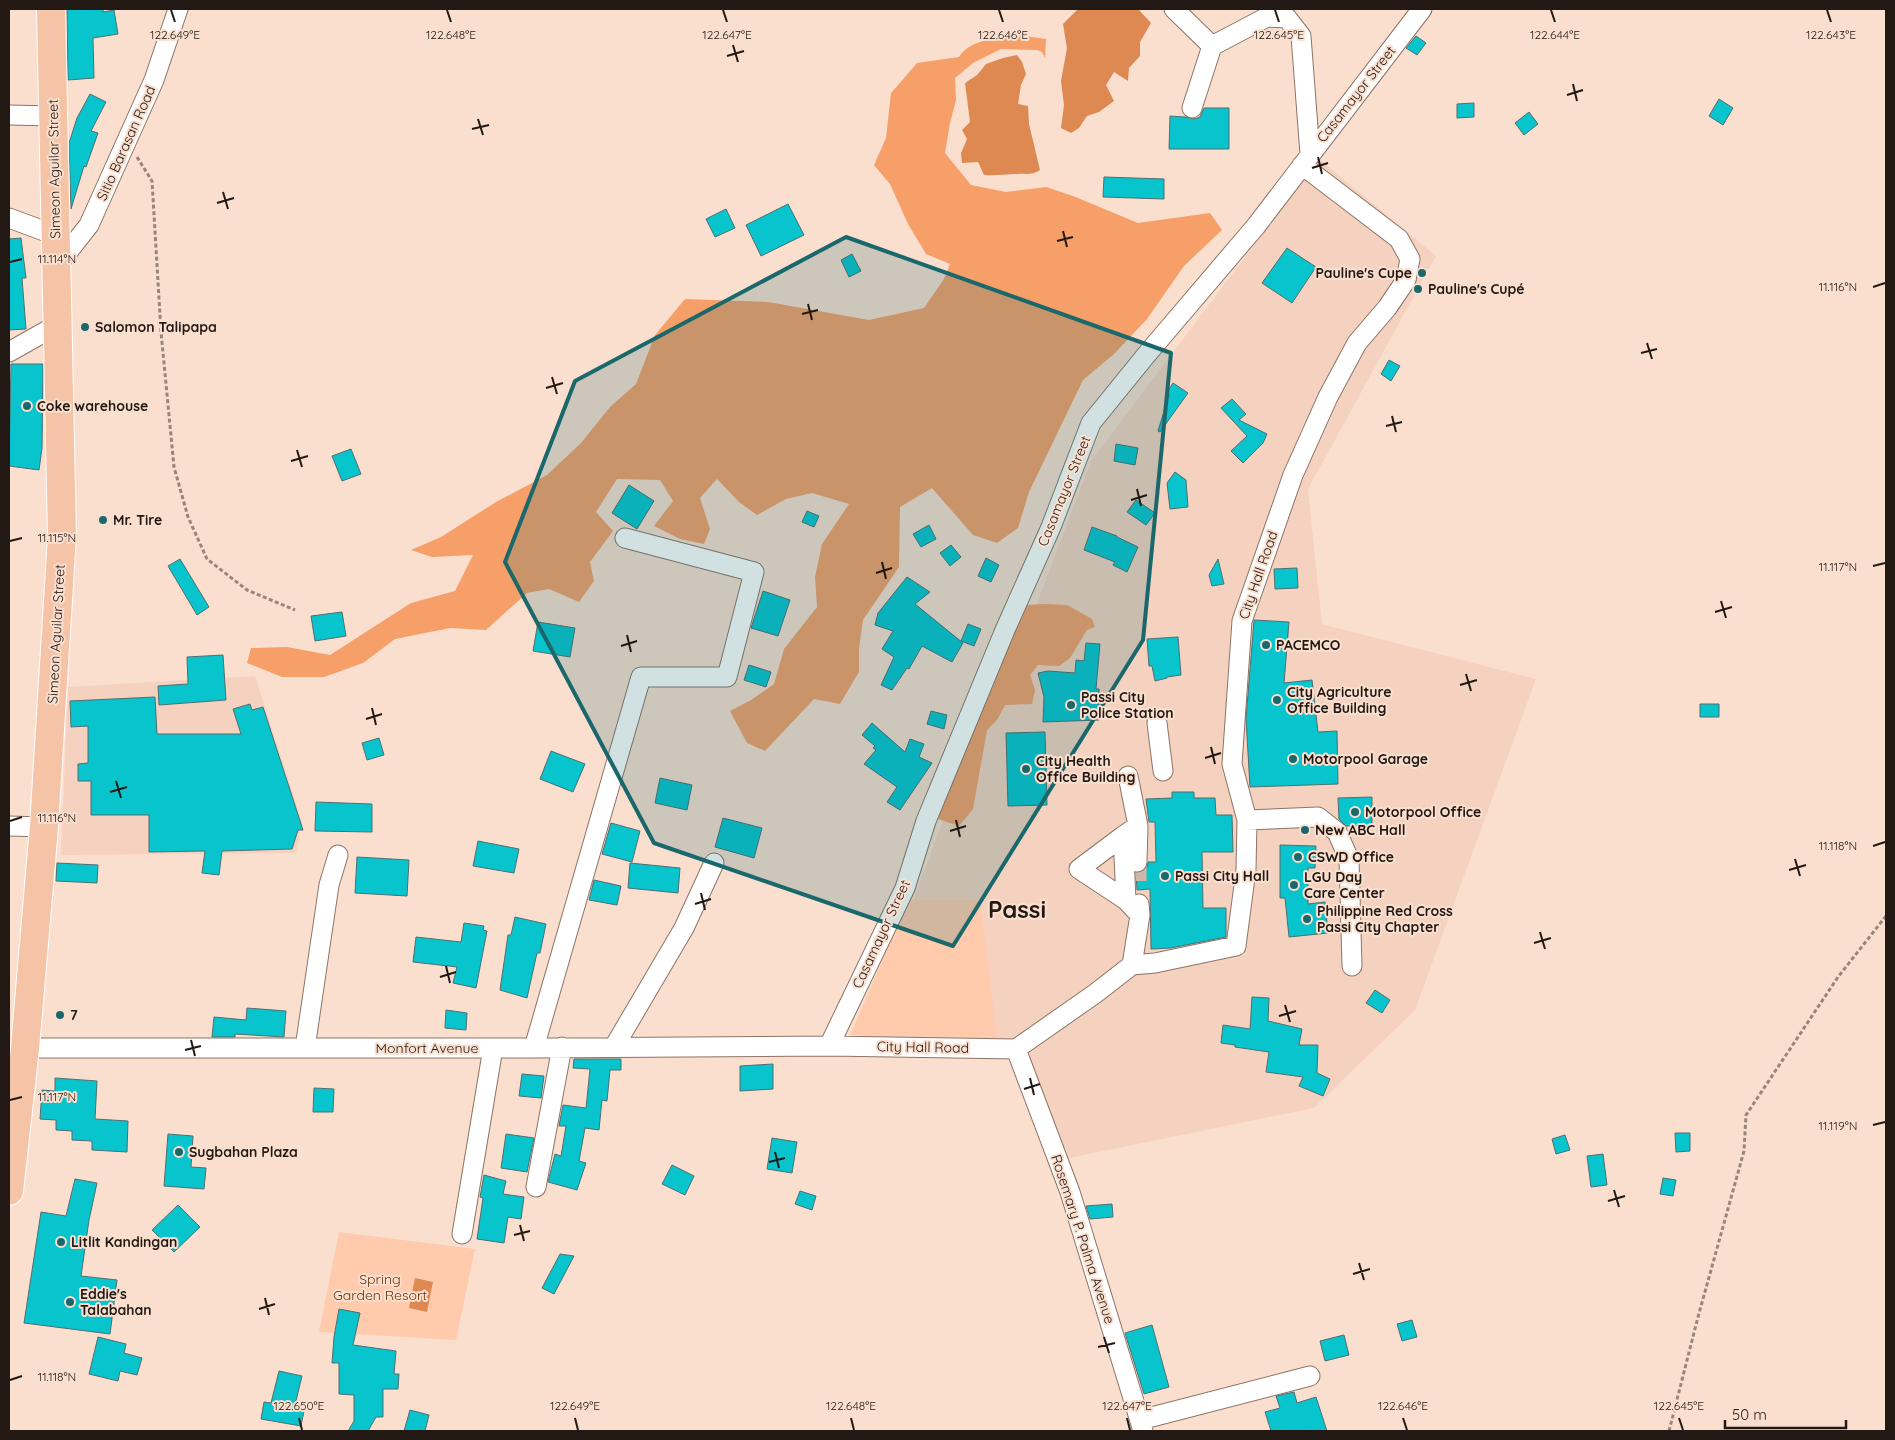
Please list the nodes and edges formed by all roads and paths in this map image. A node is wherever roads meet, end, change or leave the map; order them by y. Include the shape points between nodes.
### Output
1 (51, 9) edge
2 (178, 9) edge
3 (1174, 9) edge
4 (1422, 9) edge
5 (1212, 46) junction
6 (1192, 108) dead end
7 (9, 115) edge
8 (53, 116) junction
9 (123, 148) junction
10 (1306, 159) junction
11 (9, 218) edge
12 (55, 235) junction
13 (56, 268) junction
14 (57, 325) junction
15 (9, 352) edge
16 (625, 538) dead end
17 (295, 610) dead end
18 (1158, 723) dead end
19 (1163, 771) dead end
20 (1128, 776) dead end
21 (1247, 820) junction
22 (9, 826) edge
23 (44, 827) junction
24 (1131, 831) junction
25 (338, 855) dead end
26 (1137, 862) tunnel mouth
27 (714, 864) dead end
28 (1132, 895) junction
29 (1886, 916) edge
30 (1132, 965) junction
31 (1352, 966) dead end
32 (829, 1046) junction
33 (614, 1047) junction
34 (25, 1048) junction
35 (305, 1048) junction
36 (493, 1048) junction
37 (534, 1048) junction
38 (562, 1048) junction
39 (1016, 1049) junction
40 (536, 1187) dead end
41 (9, 1192) edge
42 (462, 1234) dead end
43 (1310, 1376) dead end
44 (1142, 1426) edge
45 (1670, 1431) edge

1 - 8 highway, Simeon Aguilar Street
2 - 9 street, Sitio Barasan Road via 154,80
3 - 5 street
4 - 10 street, Casamayor Street
5 - 6 street
5 - 10 street via 1267,17 1287,18 1301,36
7 - 8 street
8 - 12 highway, Simeon Aguilar Street
9 - 13 street, Sitio Barasan Road via 89,225
9 - 17 path via 134,153 152,181 161,332 174,467 188,517 207,559 247,590
10 - 21 street, City Hall Road via 1399,239 1410,260 1406,280 1357,343 1328,397 1293,475 1242,621 1232,764
10 - 32 street, Casamayor Street via 1256,226 1091,423 1051,527 926,821 905,888
11 - 12 street
12 - 13 highway, Simeon Aguilar Street
13 - 14 highway, Simeon Aguilar Street
14 - 15 street
14 - 23 highway, Simeon Aguilar Street via 62,536
16 - 37 street via 754,572 727,677 640,677
18 - 19 street
20 - 24 street
21 - 30 street, City Hall Road via 1246,870 1236,946
21 - 31 street via 1318,817 1337,832 1349,858
22 - 23 street
23 - 34 highway, Simeon Aguilar Street
24 - 26 street
24 - 28 street
24 - 28 street via 1079,869
25 - 35 street via 329,885
27 - 33 street via 684,928
28 - 30 street via 1140,915
29 - 45 path via 1838,977 1746,1115 1744,1151
30 - 39 street
32 - 33 street, Monfort Avenue
32 - 39 street, City Hall Road
33 - 38 street, Monfort Avenue
34 - 35 street, Monfort Avenue
34 - 41 highway, Simeon Aguilar Street
35 - 36 street, Monfort Avenue
36 - 37 street, Monfort Avenue
36 - 42 street
37 - 38 street, Monfort Avenue
38 - 40 street
39 - 44 street, Rosemary P. Palma Avenue via 1070,1192
43 - 44 street

